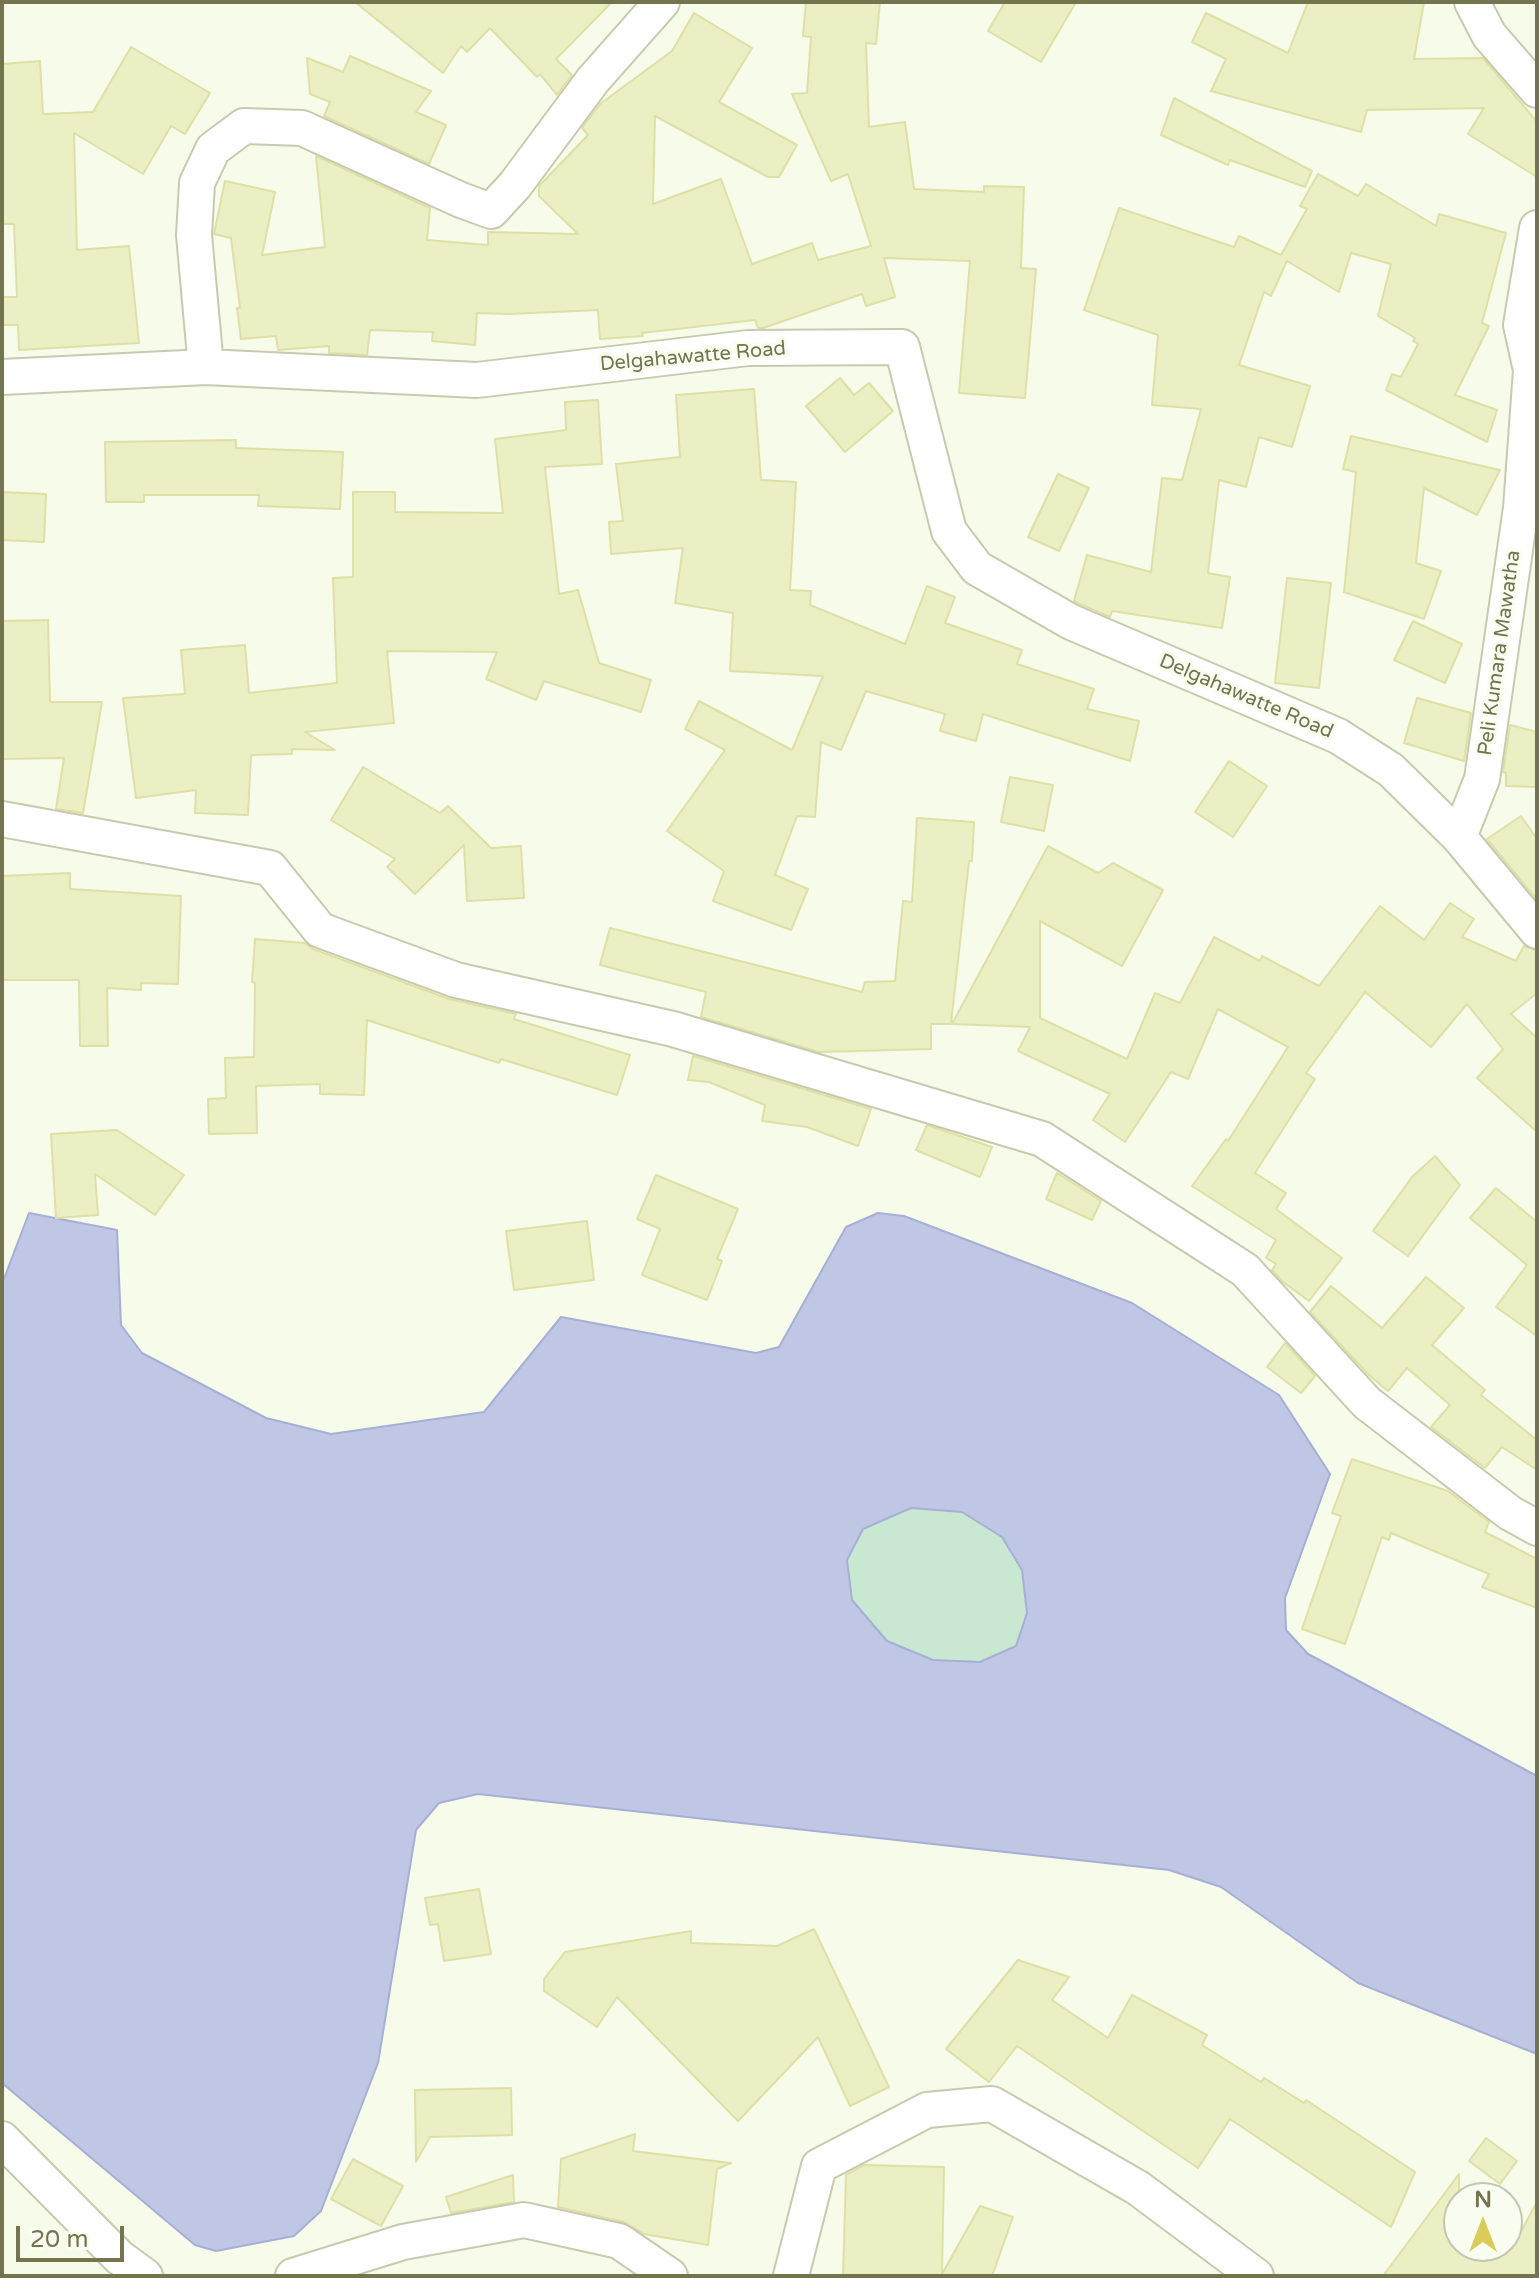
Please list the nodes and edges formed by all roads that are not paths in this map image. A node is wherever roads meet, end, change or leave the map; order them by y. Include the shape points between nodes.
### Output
1 (662, 2) edge
2 (1472, 2) edge
3 (1537, 90) edge
4 (1537, 228) edge
5 (206, 367) junction
6 (2, 377) edge
7 (2, 819) edge
8 (1459, 837) junction
9 (1537, 931) edge
10 (1537, 1528) edge
11 (2, 2139) edge
12 (145, 2276) edge
13 (293, 2276) edge
14 (670, 2276) edge
15 (791, 2276) edge
16 (1256, 2276) edge

1 - 5 street via 593,80 491,211 302,128 244,126 213,149 197,183 194,235
2 - 3 street via 1489,35
4 - 8 street, Peli Kumara Mawatha via 1521,325 1531,370 1521,508 1482,779
5 - 6 street, Delgahawatte Road
5 - 8 street, Delgahawatte Road via 477,380 748,348 902,347 949,531 977,568 1071,622 1338,736 1391,770
7 - 10 street via 270,868 320,930 456,980 673,1029 1042,1139 1245,1270 1367,1403
8 - 9 street, Delgahawatte Road
11 - 12 street via 119,2257
13 - 14 street via 403,2242 524,2220 619,2241
15 - 16 street via 819,2166 927,2110 992,2104 1138,2188

